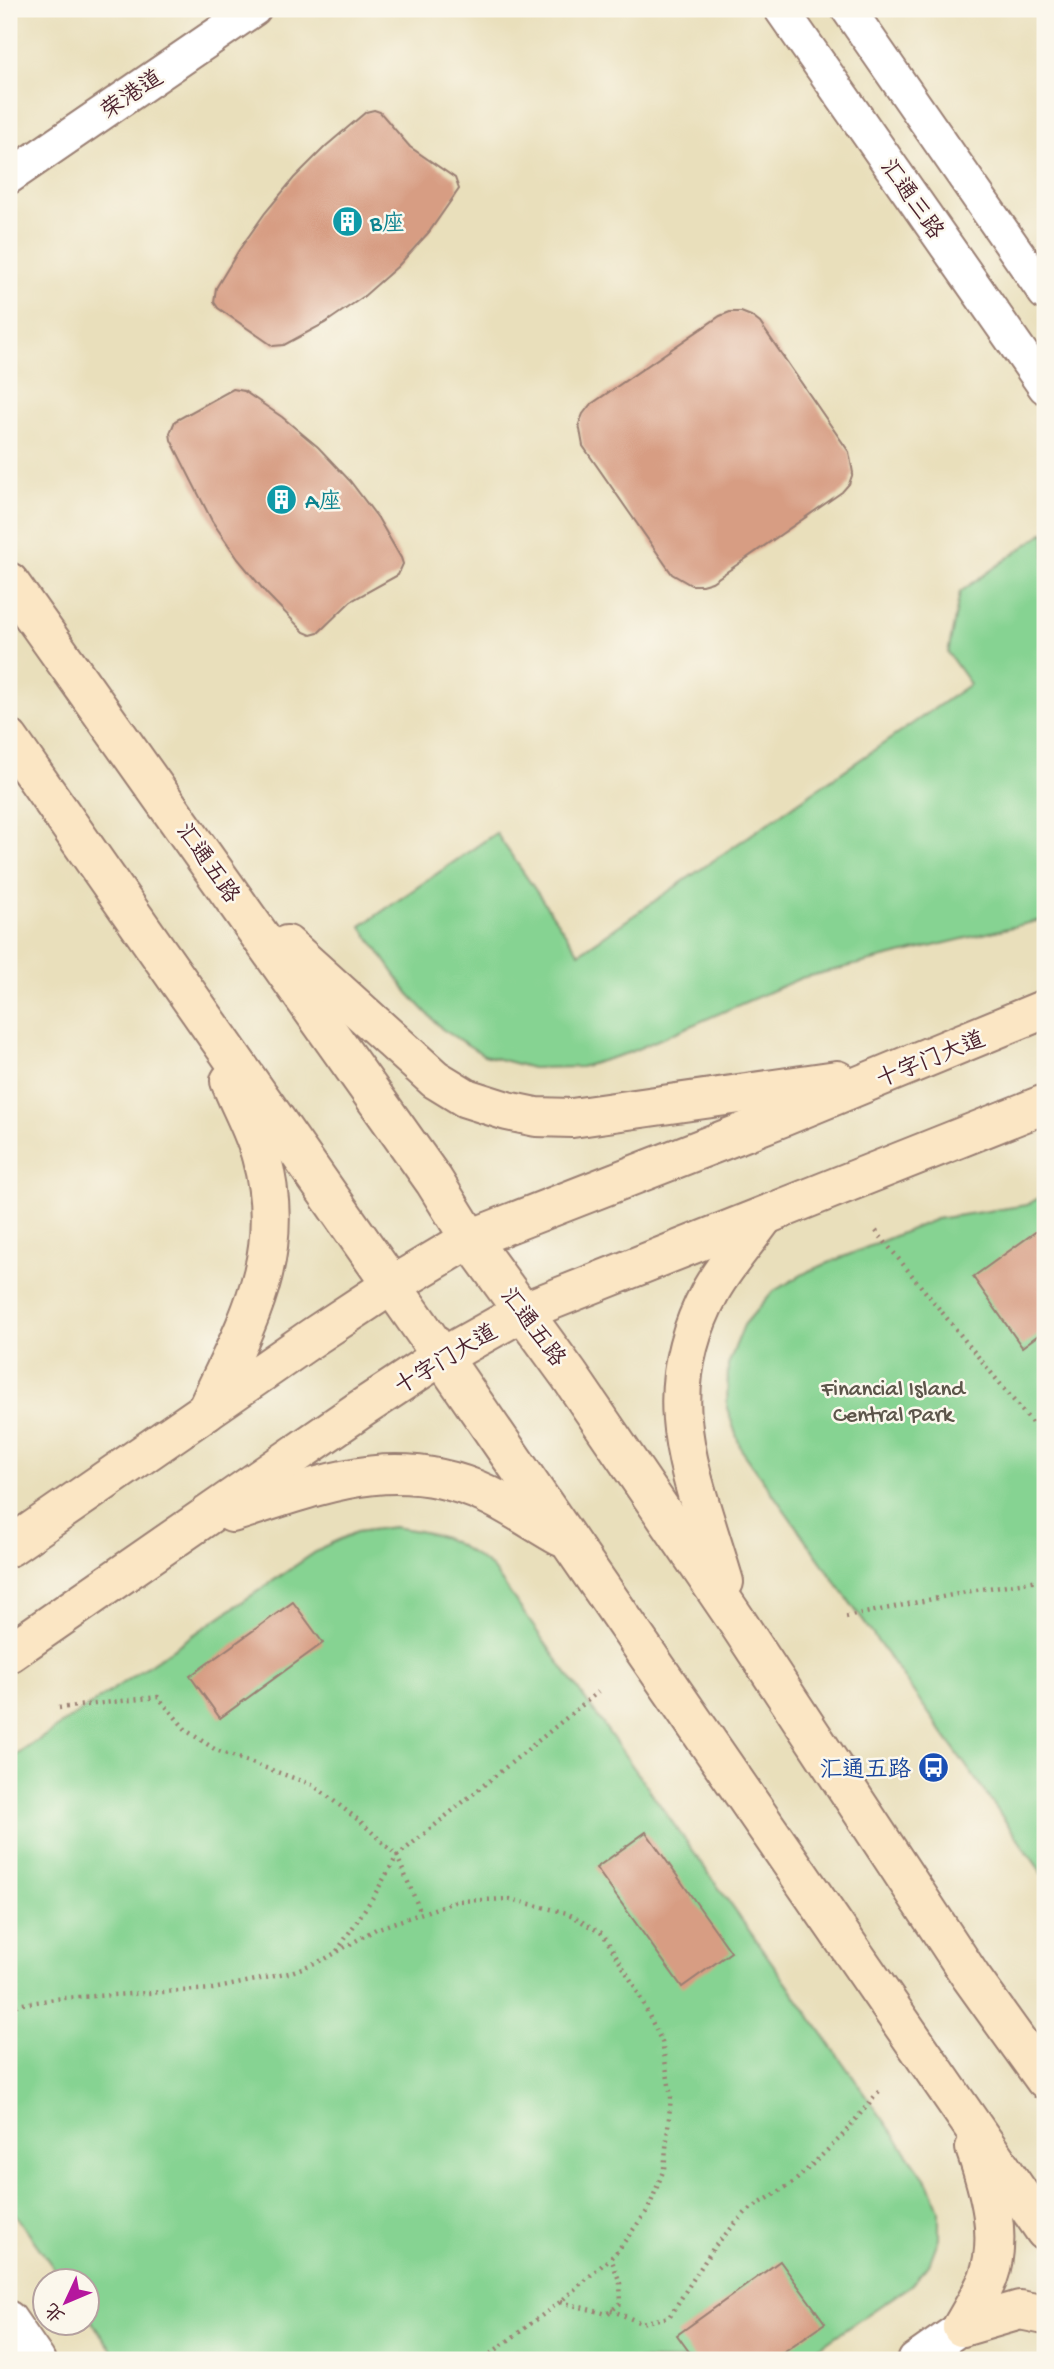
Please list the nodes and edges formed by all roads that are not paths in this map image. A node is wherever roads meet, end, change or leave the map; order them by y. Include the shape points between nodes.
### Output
1 (254, 9) edge
2 (780, 9) edge
3 (848, 9) edge
4 (9, 177) edge
5 (1045, 292) edge
6 (1045, 387) edge
7 (9, 582) edge
8 (9, 740) edge
9 (229, 891) junction
10 (199, 1009) junction
11 (1045, 1009) edge
12 (894, 1072) junction
13 (1045, 1104) edge
14 (763, 1218) junction
15 (470, 1239) junction
16 (392, 1286) junction
17 (522, 1312) junction
18 (442, 1357) junction
19 (205, 1412) junction
20 (196, 1524) junction
21 (572, 1544) junction
22 (9, 1548) edge
23 (734, 1617) junction
24 (9, 1653) edge
25 (1045, 2079) edge
26 (962, 2110) junction
27 (1045, 2231) edge
28 (1045, 2315) edge
29 (9, 2318) edge
30 (962, 2327) junction
31 (38, 2360) edge
32 (915, 2360) edge

1 - 4 street, 荣港道
2 - 6 street, 汇通三路
3 - 5 street
7 - 9 main road, 汇通五路
8 - 10 main road
9 - 12 main road via 435,1079 466,1098 507,1111 572,1118
9 - 15 main road, 汇通五路 via 435,1181
10 - 16 main road
10 - 19 main road via 260,1153 271,1225 258,1296
11 - 12 main road, 十字门大道
12 - 15 main road, 十字门大道
13 - 14 main road, 十字门大道
14 - 17 main road, 十字门大道
14 - 23 main road via 695,1321 680,1391 689,1463
15 - 16 main road, 十字门大道
15 - 17 main road, 汇通五路
16 - 18 main road
16 - 19 main road, 十字门大道
17 - 18 main road, 十字门大道
17 - 23 main road, 汇通五路
18 - 20 main road, 十字门大道
18 - 21 main road
19 - 22 main road, 十字门大道
20 - 21 main road via 346,1478 417,1474 453,1481 487,1495
20 - 24 main road, 十字门大道
21 - 26 main road
23 - 25 main road, 汇通五路 via 971,1978
26 - 27 main road
26 - 30 main road via 988,2184 995,2235 988,2277
28 - 30 main road via 1020,2310
29 - 31 street
30 - 32 street

